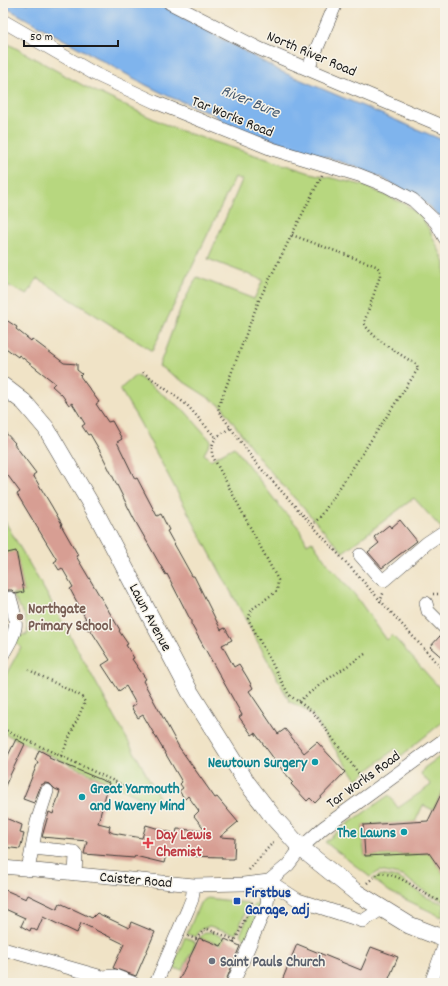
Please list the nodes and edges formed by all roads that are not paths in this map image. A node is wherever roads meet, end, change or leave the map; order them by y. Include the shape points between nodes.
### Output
1 (170, 3) edge
2 (336, 3) edge
3 (3, 21) edge
4 (308, 69) junction
5 (445, 127) edge
6 (445, 238) edge
7 (3, 386) edge
8 (445, 531) edge
9 (360, 555) dead end
10 (10, 598) dead end
11 (426, 603) dead end
12 (445, 628) edge
13 (3, 654) edge
14 (445, 739) edge
15 (47, 791) dead end
16 (32, 848) junction
17 (301, 848) junction
18 (3, 867) edge
19 (28, 870) junction
20 (75, 874) junction
21 (268, 881) junction
22 (194, 885) junction
23 (381, 909) junction
24 (445, 939) edge
25 (445, 944) edge
26 (3, 949) edge
27 (134, 983) edge
28 (156, 983) edge
29 (233, 983) edge
30 (431, 983) edge

1 - 4 street, North River Road via 260,49
2 - 4 street
3 - 6 street, Tar Works Road via 95,74 154,102 272,150 359,175 387,186 412,200 436,222
4 - 5 street, North River Road
7 - 17 main road, Lawn Avenue via 24,402 46,428 96,513 190,692 247,783
8 - 9 street via 384,580
10 - 13 street via 15,632
11 - 12 street via 428,611
14 - 17 street, Tar Works Road via 323,828
15 - 16 street
16 - 19 street
16 - 20 street via 74,852
17 - 21 street via 288,865
17 - 23 main road via 356,893
18 - 19 street, Caister Road
19 - 20 street, Caister Road
20 - 22 street, Caister Road
21 - 22 street, Caister Road
21 - 23 street via 298,900 364,921
21 - 29 street via 267,904
22 - 28 street via 190,904
23 - 24 main road via 409,925
25 - 30 street
26 - 27 street via 102,977 115,976

